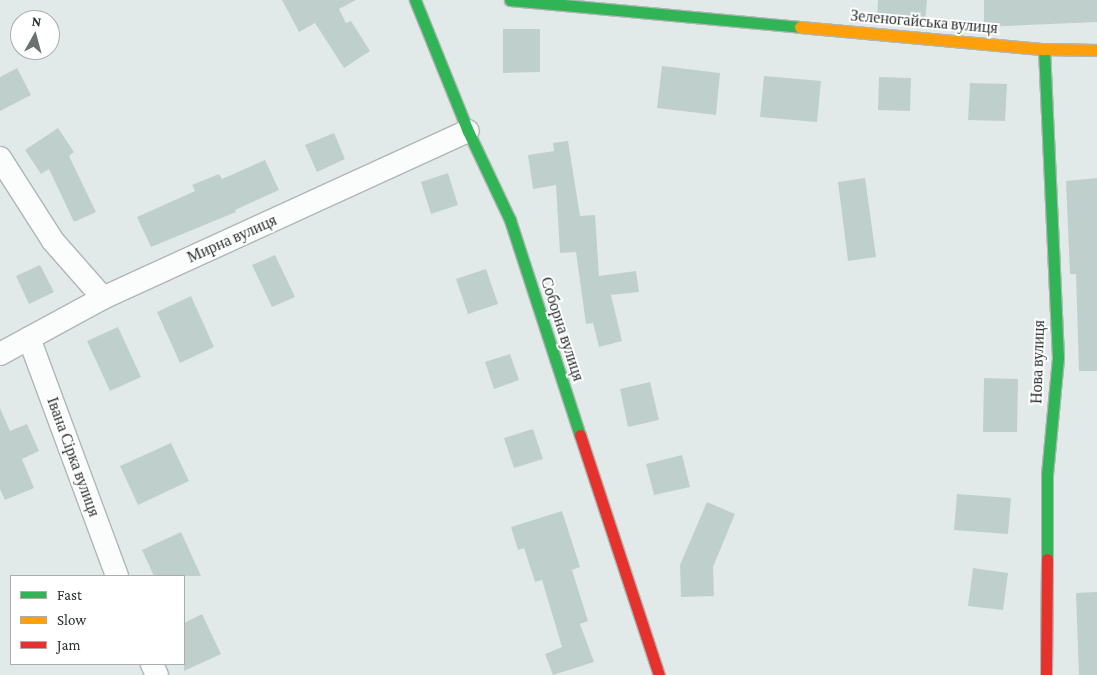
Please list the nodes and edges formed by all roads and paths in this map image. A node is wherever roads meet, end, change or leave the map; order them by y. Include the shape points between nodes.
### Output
1 (415, 0) edge
2 (510, 0) edge
3 (1044, 49) junction
4 (1097, 50) edge
5 (468, 132) junction
6 (0, 158) edge
7 (103, 298) junction
8 (29, 338) junction
9 (0, 354) edge
10 (117, 575) edge
11 (659, 675) edge
12 (1046, 675) edge

1 - 5 street, Соборна вулиця
2 - 3 street, Зеленогайська вулиця
3 - 4 street, Зеленогайська вулиця
3 - 12 street, Нова вулиця via 1058,358 1047,474
5 - 7 street, Мирна вулиця
5 - 11 street, Соборна вулиця via 510,220
6 - 7 street via 53,241
7 - 8 street, Мирна вулиця
8 - 9 street, Мирна вулиця
8 - 10 street, Івана Сірка вулиця

